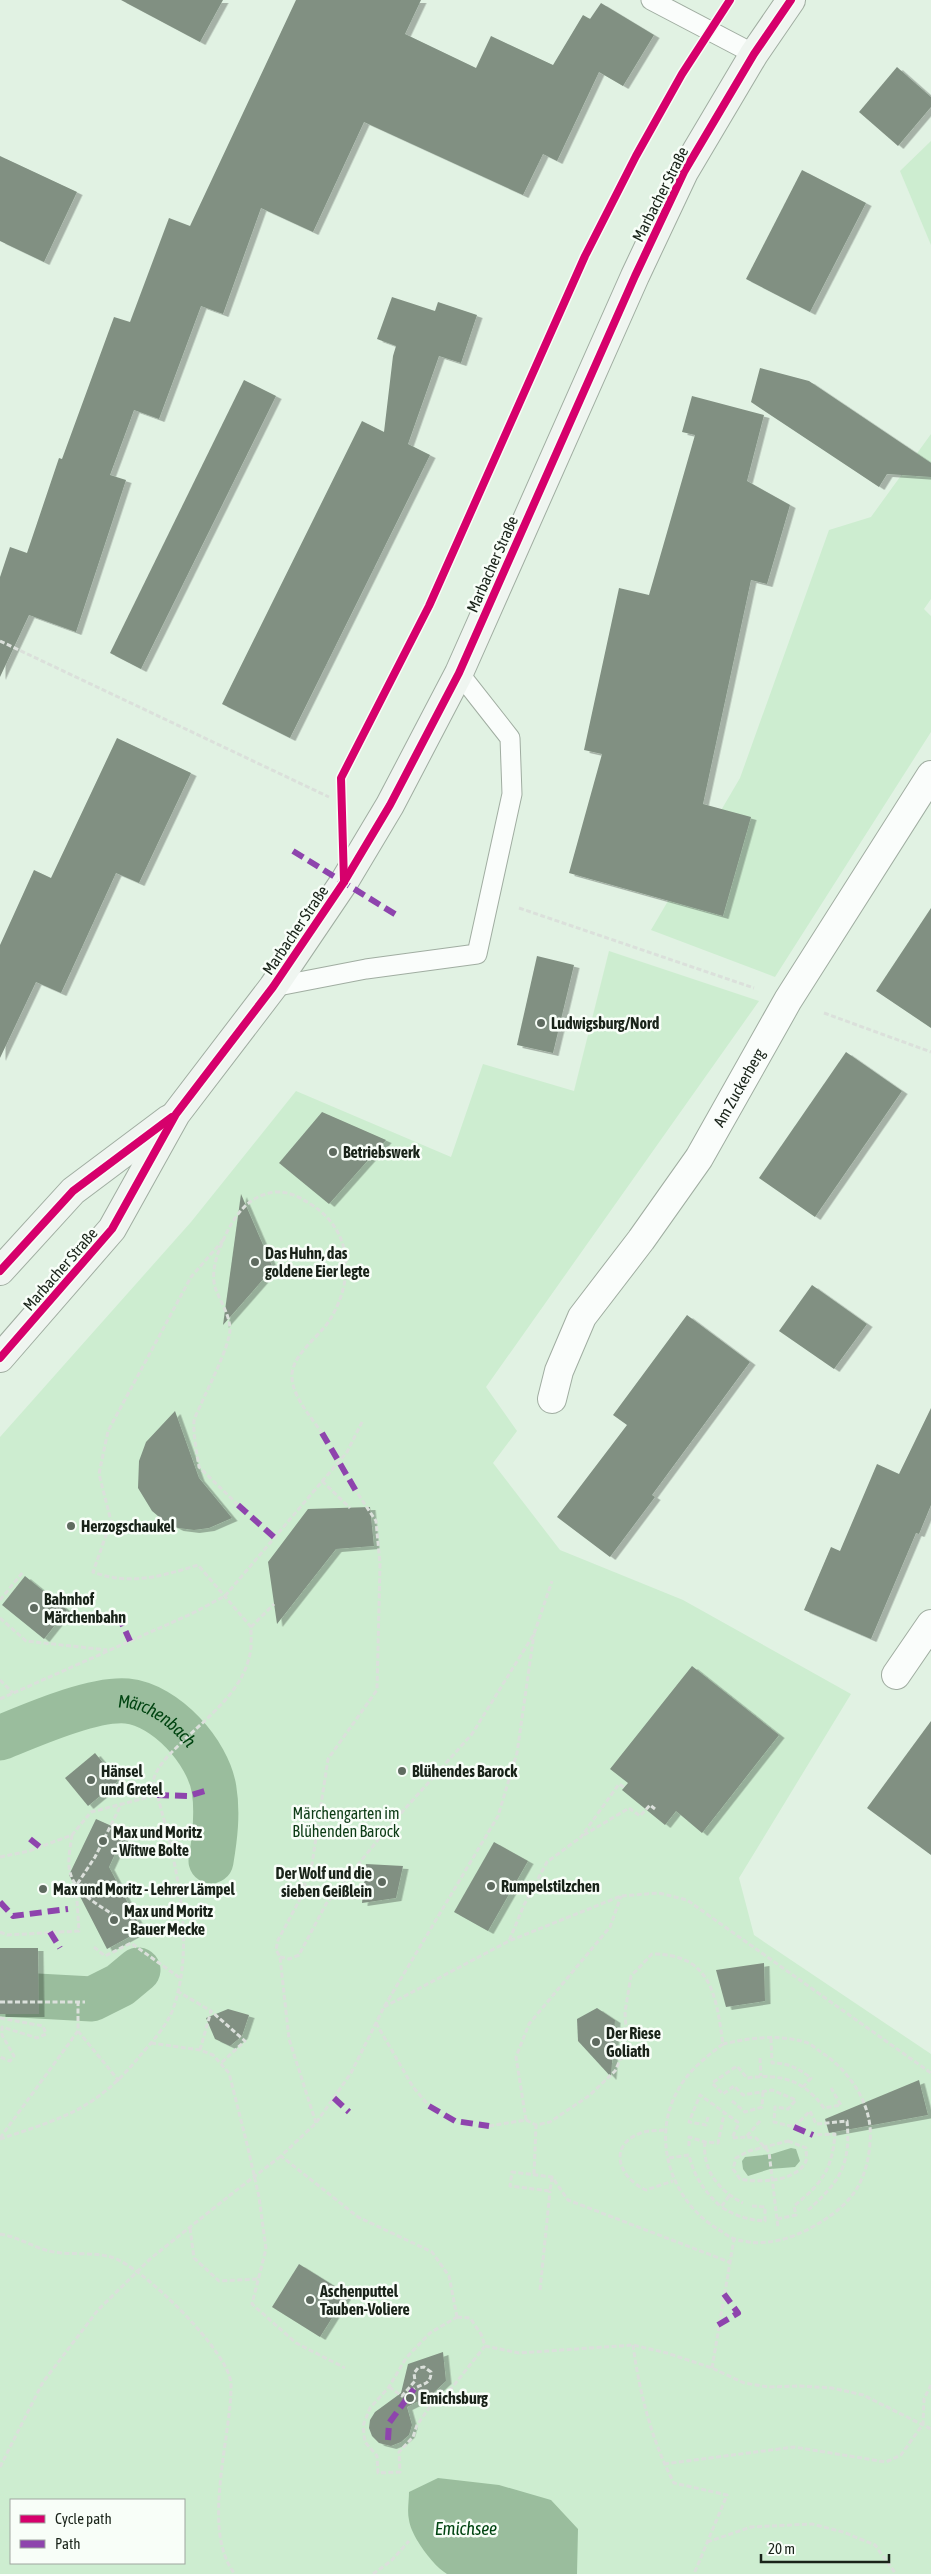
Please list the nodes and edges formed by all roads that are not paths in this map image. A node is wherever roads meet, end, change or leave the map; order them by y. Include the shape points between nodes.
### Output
1 (651, 0) edge
2 (791, 0) edge
3 (754, 54) junction
4 (459, 672) junction
5 (931, 775) edge
6 (273, 987) junction
7 (176, 1114) junction
8 (0, 1271) edge
9 (0, 1358) edge
10 (552, 1398) dead end
11 (931, 1624) edge
12 (896, 1674) dead end

1 - 3 lane
2 - 3 main road, Marbacher Straße
3 - 4 main road, Marbacher Straße via 684,172
4 - 6 main road, Marbacher Straße via 390,805
4 - 6 lane, Marbacher Straße via 510,738 512,794 477,954 366,969
5 - 10 street, Am Zuckerberg via 788,1000 699,1158 582,1317 559,1371
6 - 7 main road, Marbacher Straße
7 - 8 main road, Marbacher Straße via 72,1191
7 - 9 main road, Marbacher Straße via 112,1229
11 - 12 street

